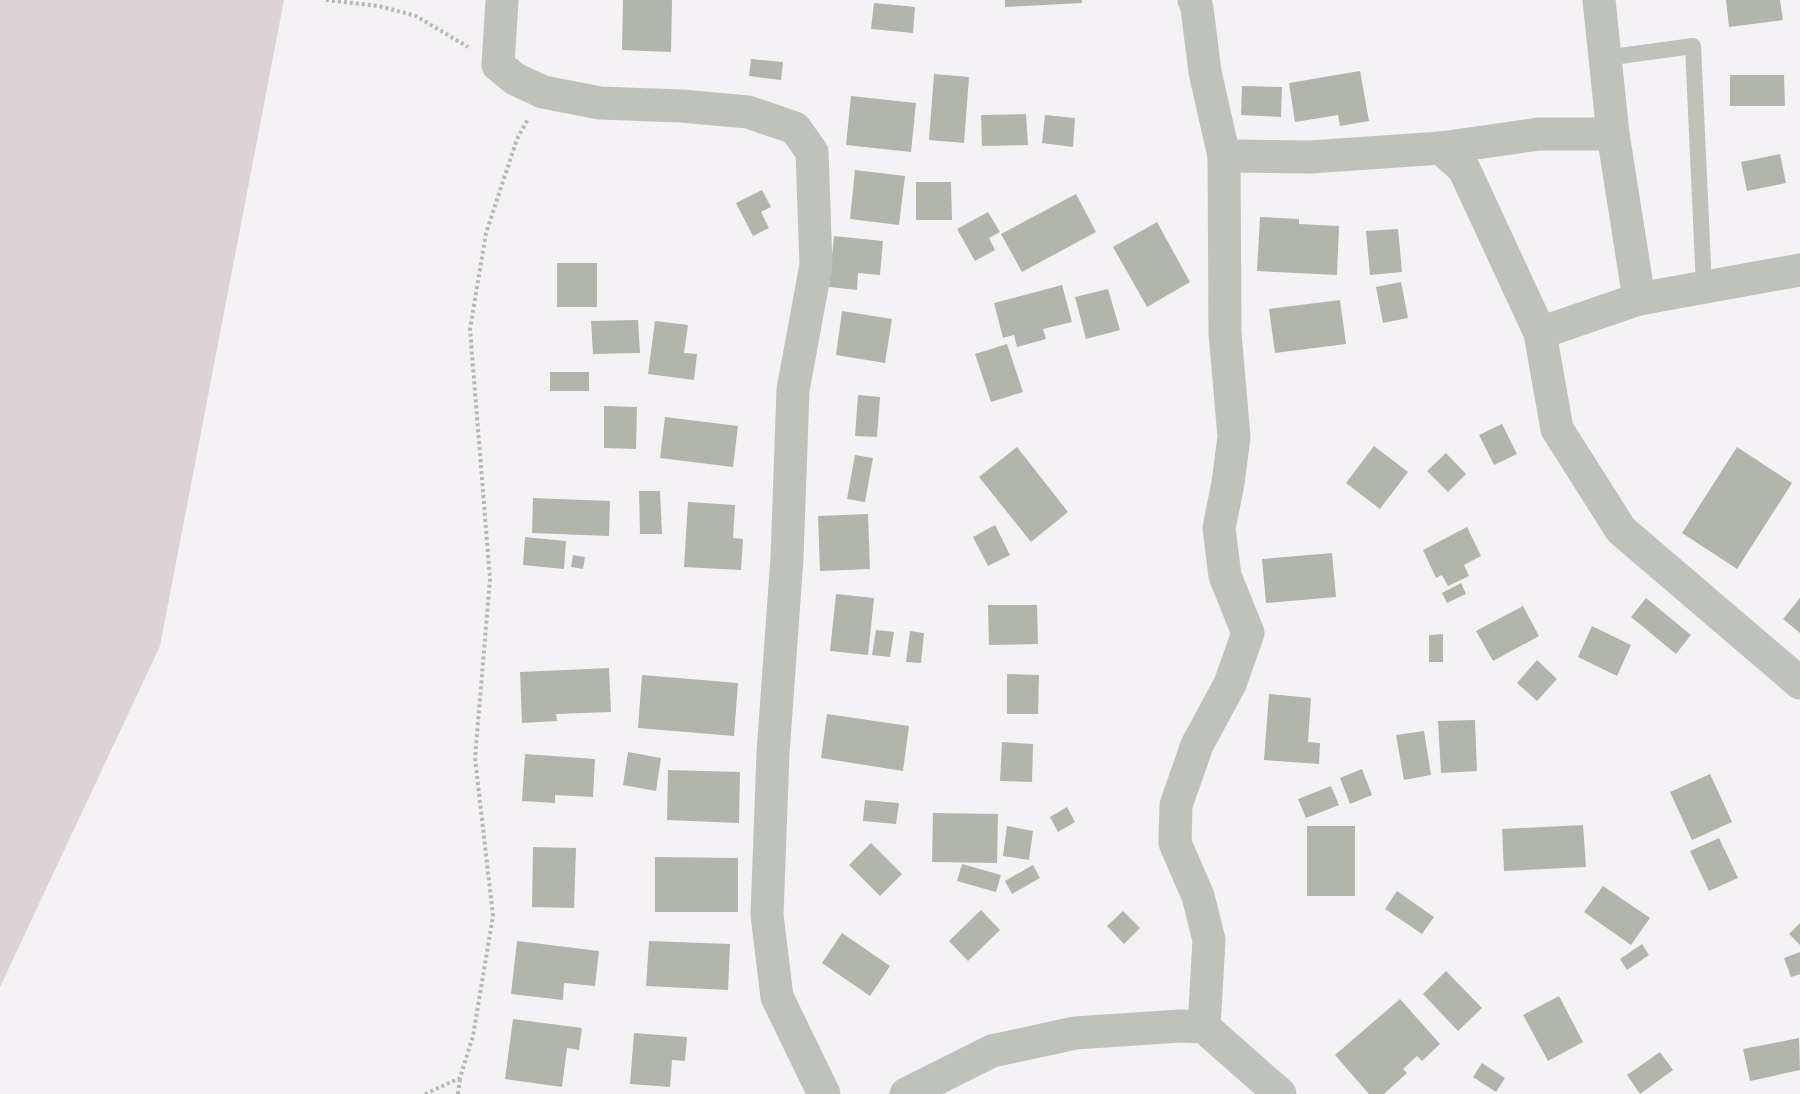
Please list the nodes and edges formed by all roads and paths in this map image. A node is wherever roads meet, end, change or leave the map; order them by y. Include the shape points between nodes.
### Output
1 (326, 0) edge
2 (502, 0) edge
3 (1194, 0) edge
4 (1599, 0) edge
5 (1605, 58) junction
6 (498, 65) junction
7 (543, 92) junction
8 (1612, 134) junction
9 (1442, 148) junction
10 (1224, 156) junction
11 (1800, 270) edge
12 (1704, 287) junction
13 (1640, 299) junction
14 (1540, 333) junction
15 (1800, 683) edge
16 (1204, 1028) junction
17 (460, 1078) junction
18 (425, 1094) edge
19 (458, 1094) edge
20 (824, 1094) edge
21 (906, 1094) edge
22 (1280, 1094) edge

1 - 6 path via 379,6 416,16
2 - 6 street
3 - 10 street
4 - 5 street
5 - 8 street
5 - 12 lane via 1693,46
6 - 7 street via 515,79
7 - 17 path via 517,139 486,233 470,329 490,579 476,758 493,916 473,1036
7 - 20 street via 600,103 748,112 795,128 812,152 816,265 793,390 787,558 772,753 767,915 777,997
8 - 9 street via 1539,134
8 - 13 street
9 - 10 street via 1310,157
9 - 14 street via 1464,169
10 - 16 street via 1225,333 1234,437 1219,528 1225,576 1248,633 1230,684 1197,745 1176,805 1175,843 1198,896 1209,940
11 - 12 street
12 - 13 street
13 - 14 street
14 - 15 street via 1557,429 1621,530
16 - 21 street via 1075,1033 992,1051
16 - 22 street
17 - 18 path
17 - 19 path

